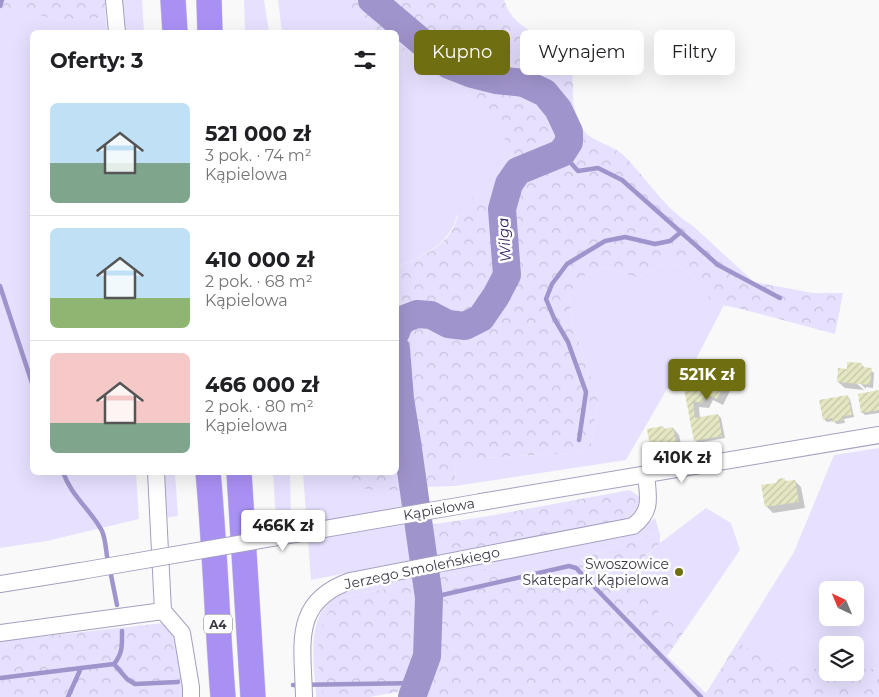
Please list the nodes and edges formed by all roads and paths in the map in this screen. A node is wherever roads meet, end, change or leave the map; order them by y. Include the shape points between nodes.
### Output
1 (114, 0) edge
2 (173, 0) edge
3 (209, 0) edge
4 (117, 30) edge
5 (175, 30) edge
6 (210, 30) edge
7 (879, 435) edge
8 (646, 474) junction
9 (156, 475) edge
10 (208, 475) edge
11 (239, 475) edge
12 (0, 584) edge
13 (163, 611) junction
14 (0, 633) edge
15 (304, 689) edge
16 (191, 697) edge
17 (223, 697) edge
18 (253, 697) edge

1 - 4 street
2 - 5 highway
3 - 6 highway
7 - 8 street, Kąpielowa
8 - 12 street, Kąpielowa, bridge
8 - 15 street, Jerzego Smoleńskiego via 647,511 633,526 350,580 336,586 315,602 304,627
9 - 13 street
10 - 17 highway, A4
11 - 18 highway, A4
13 - 14 street
13 - 16 street via 182,633

